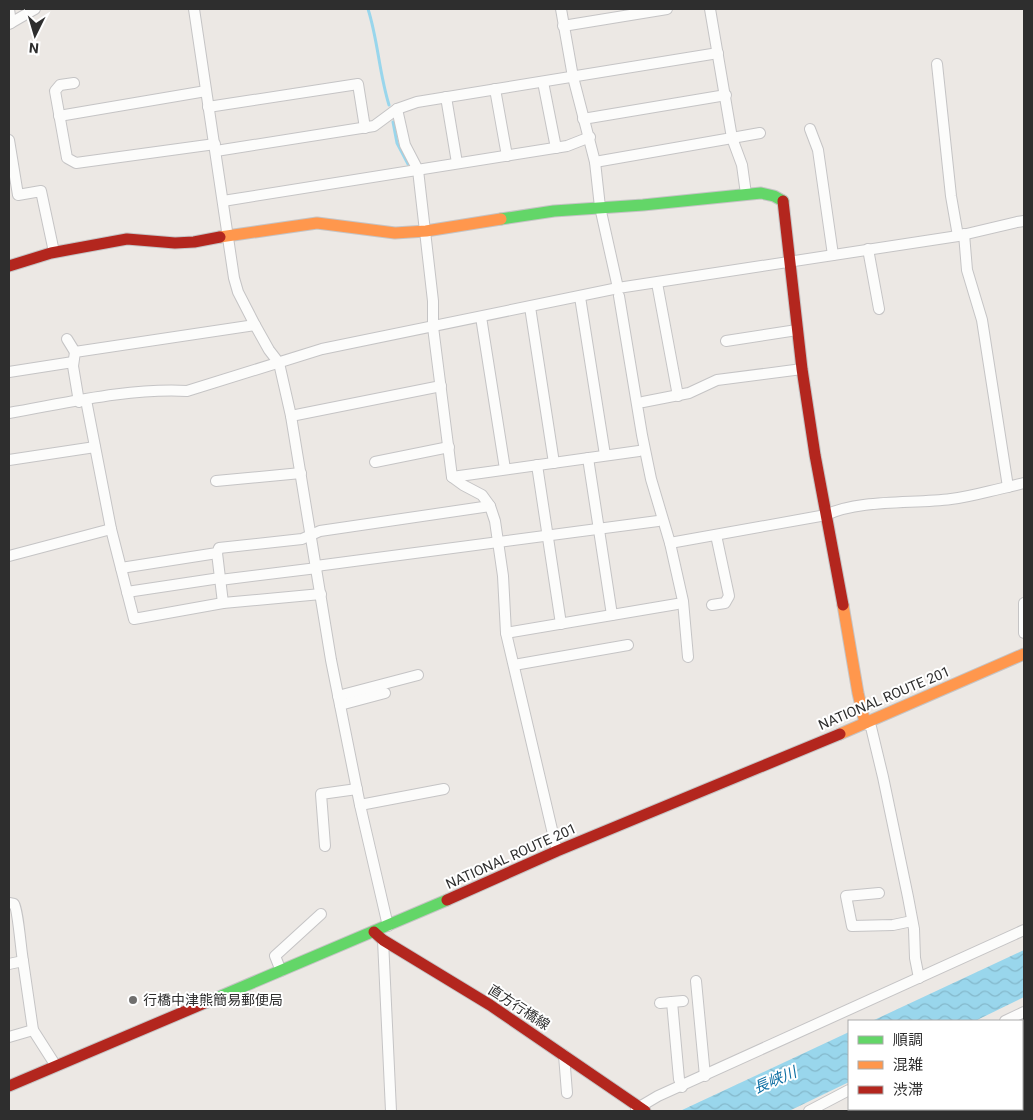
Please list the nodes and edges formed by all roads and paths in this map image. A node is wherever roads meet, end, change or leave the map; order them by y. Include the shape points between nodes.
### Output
1 (9, 9) edge
2 (35, 9) edge
3 (194, 9) edge
4 (561, 9) edge
5 (667, 9) edge
6 (710, 9) edge
7 (10, 24) edge
8 (563, 26) junction
9 (718, 53) junction
10 (937, 64) dead end
11 (573, 77) junction
12 (543, 82) junction
13 (74, 83) dead end
14 (495, 89) junction
15 (206, 91) junction
16 (726, 95) junction
17 (446, 97) junction
18 (208, 107) junction
19 (397, 110) junction
20 (59, 116) junction
21 (583, 119) junction
22 (365, 128) junction
23 (810, 129) dead end
24 (760, 133) dead end
25 (590, 137) junction
26 (732, 138) junction
27 (9, 140) edge
28 (215, 147) junction
29 (556, 148) junction
30 (507, 156) junction
31 (595, 162) junction
32 (457, 164) junction
33 (418, 170) junction
34 (746, 194) junction
35 (223, 201) junction
36 (600, 207) junction
37 (1024, 222) edge
38 (426, 231) junction
39 (227, 235) junction
40 (961, 235) junction
41 (868, 249) junction
42 (54, 252) junction
43 (833, 255) junction
44 (790, 262) junction
45 (9, 266) edge
46 (657, 282) junction
47 (619, 292) junction
48 (580, 297) junction
49 (530, 307) junction
50 (879, 309) dead end
51 (481, 317) junction
52 (256, 325) junction
53 (432, 327) junction
54 (798, 330) junction
55 (67, 339) dead end
56 (726, 341) dead end
57 (74, 357) junction
58 (279, 363) junction
59 (802, 368) junction
60 (9, 372) edge
61 (441, 386) junction
62 (678, 396) junction
63 (82, 401) junction
64 (642, 402) dead end
65 (9, 412) edge
66 (291, 416) junction
67 (95, 447) junction
68 (449, 447) junction
69 (639, 451) dead end
70 (605, 455) junction
71 (588, 458) junction
72 (9, 460) edge
73 (375, 462) dead end
74 (554, 463) junction
75 (537, 465) junction
76 (505, 469) junction
77 (301, 473) junction
78 (452, 476) junction
79 (216, 481) dead end
80 (1024, 483) edge
81 (1008, 487) junction
82 (490, 506) junction
83 (826, 515) junction
84 (658, 521) dead end
85 (111, 529) junction
86 (598, 530) junction
87 (311, 534) junction
88 (716, 535) junction
89 (548, 536) junction
90 (499, 542) junction
91 (670, 544) junction
92 (217, 553) junction
93 (9, 556) edge
94 (317, 567) junction
95 (121, 568) junction
96 (220, 579) junction
97 (127, 592) junction
98 (321, 594) junction
99 (223, 603) junction
100 (1024, 603) edge
101 (677, 604) dead end
102 (712, 605) dead end
103 (612, 615) junction
104 (562, 624) junction
105 (506, 633) junction
106 (1024, 633) edge
107 (628, 645) dead end
108 (1024, 654) edge
109 (688, 657) dead end
110 (514, 665) junction
111 (418, 675) dead end
112 (385, 694) dead end
113 (339, 701) junction
114 (865, 723) junction
115 (357, 789) junction
116 (444, 789) dead end
117 (360, 805) junction
118 (324, 846) dead end
119 (557, 851) junction
120 (879, 893) dead end
121 (9, 904) edge
122 (321, 914) dead end
123 (912, 921) junction
124 (388, 926) junction
125 (1024, 930) edge
126 (374, 932) junction
127 (383, 940) junction
128 (23, 961) junction
129 (9, 964) edge
130 (281, 970) junction
131 (918, 978) junction
132 (696, 981) dead end
133 (683, 1001) dead end
134 (672, 1002) junction
135 (660, 1003) dead end
136 (1024, 1012) edge
137 (1007, 1020) edge
138 (33, 1030) junction
139 (9, 1037) edge
140 (564, 1055) junction
141 (56, 1066) junction
142 (705, 1076) junction
143 (9, 1086) edge
144 (682, 1087) junction
145 (848, 1091) edge
146 (567, 1093) dead end
147 (639, 1110) edge
148 (390, 1111) edge
149 (809, 1111) edge

1 - 7 street
2 - 7 street
3 - 15 street
4 - 8 street
5 - 8 street
6 - 9 street
8 - 11 street
9 - 11 street
9 - 16 street
10 - 40 street via 952,196
11 - 12 street
11 - 21 street
12 - 14 street
12 - 29 street
13 - 20 street via 60,85 55,91
14 - 17 street
14 - 30 street
15 - 18 street
15 - 20 street
16 - 21 street
16 - 26 street
17 - 19 street via 416,102
17 - 32 street
18 - 22 street via 358,84
18 - 28 street
19 - 22 street via 374,126
19 - 33 street via 404,145
20 - 28 street via 67,158 76,163
21 - 25 street
22 - 28 street
23 - 43 street via 818,150
24 - 26 street
25 - 29 street
25 - 31 street
26 - 31 street
26 - 34 street via 742,165
27 - 42 street via 18,195 40,191
28 - 35 street
29 - 30 street
30 - 32 street
31 - 36 street
32 - 33 street
33 - 35 street
33 - 38 street
34 - 36 main road
34 - 44 main road via 762,193 784,202
35 - 39 street
36 - 38 main road
36 - 47 street
37 - 40 street
38 - 39 main road via 395,234 317,223
38 - 53 street via 433,301
39 - 42 main road via 176,243 127,239
39 - 52 street via 238,292
40 - 41 street
40 - 81 street via 967,270 982,320
41 - 43 street
41 - 50 street
42 - 45 main road
43 - 44 street
44 - 46 street
44 - 54 main road
46 - 47 street
46 - 62 street
47 - 48 street
47 - 91 street via 646,452
48 - 49 street
48 - 70 street
49 - 51 street
49 - 74 street
51 - 53 street
51 - 76 street
52 - 57 street
52 - 58 street
53 - 58 street via 322,348
53 - 61 street
54 - 56 street
54 - 59 main road
55 - 57 street
57 - 60 street
57 - 63 street
58 - 63 street via 186,391 136,393
58 - 66 street
59 - 62 street via 717,380
59 - 83 main road
61 - 66 street
61 - 68 street
62 - 64 street
63 - 65 street
63 - 67 street
66 - 77 street
67 - 72 street
67 - 85 street
68 - 73 street
68 - 78 street
69 - 70 street
70 - 71 street
71 - 74 street
71 - 86 street
74 - 75 street
75 - 76 street
75 - 89 street
76 - 78 street
77 - 79 street
77 - 87 street
78 - 82 street via 482,495
80 - 81 street
81 - 83 street via 952,499 837,510
82 - 87 street
82 - 90 street
83 - 88 street
83 - 114 main road
84 - 86 street
85 - 93 street
85 - 95 street
86 - 89 street
86 - 103 street
87 - 92 street via 302,539 219,548
87 - 94 street
88 - 91 street
88 - 102 street via 729,596 724,603
89 - 90 street
89 - 104 street
90 - 94 street
90 - 105 street
91 - 109 street via 683,601
92 - 95 street
92 - 96 street
94 - 96 street
94 - 98 street
95 - 97 street
96 - 97 street
96 - 99 street
97 - 99 street via 134,618
98 - 99 street
98 - 113 street
100 - 106 street
101 - 103 street
103 - 104 street
104 - 105 street
105 - 110 street
107 - 110 street
108 - 114 main road, NATIONAL ROUTE 201
110 - 119 street
111 - 113 street
112 - 113 street
113 - 115 street
114 - 119 main road, NATIONAL ROUTE 201
114 - 123 street via 871,727 883,777
115 - 117 street
115 - 118 street via 321,794
116 - 117 street
117 - 124 street
119 - 124 main road, NATIONAL ROUTE 201
120 - 123 street via 846,896 852,926
121 - 128 street via 17,908
122 - 130 street via 275,956
123 - 131 street
124 - 126 main road, NATIONAL ROUTE 201
125 - 131 street
126 - 127 main road, 直方行橋線
126 - 130 main road, NATIONAL ROUTE 201
127 - 140 main road, 直方行橋線 via 490,1005
127 - 148 street
128 - 129 street
128 - 138 street
130 - 141 main road, NATIONAL ROUTE 201
131 - 142 street
132 - 142 street
133 - 134 street
134 - 135 street
134 - 144 street
136 - 137 street
138 - 139 street
138 - 141 street
140 - 146 street
140 - 147 main road, 直方行橋線
141 - 143 main road, NATIONAL ROUTE 201
142 - 144 street
144 - 147 street via 658,1096
145 - 149 street

